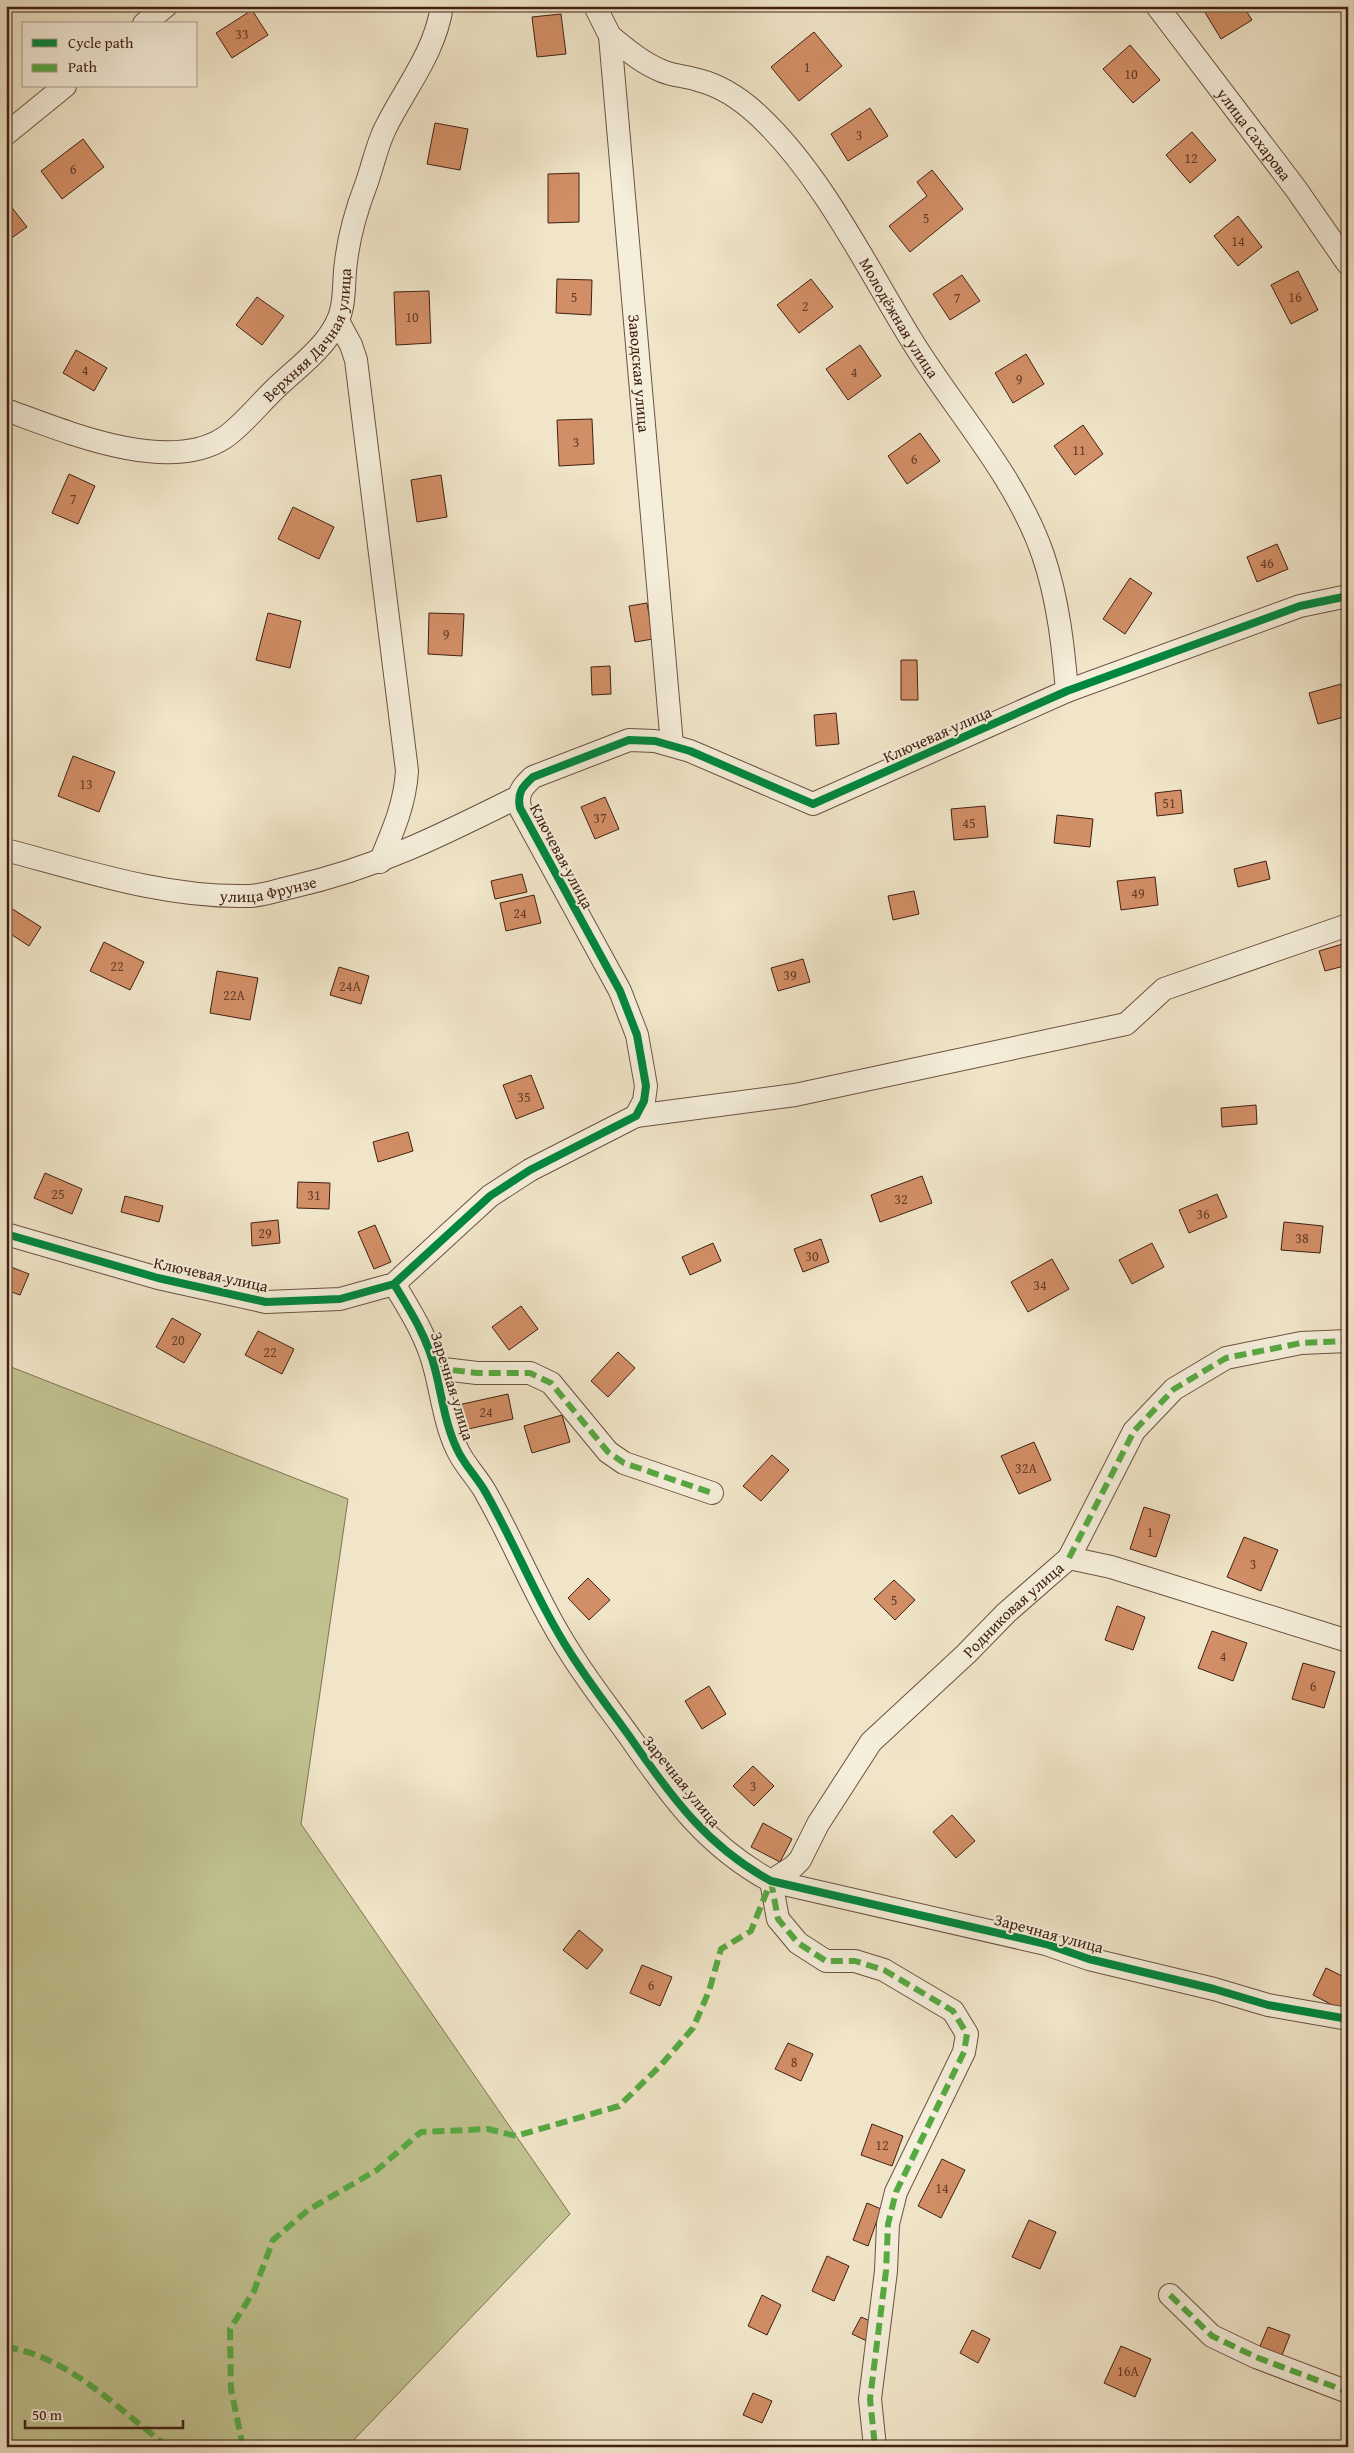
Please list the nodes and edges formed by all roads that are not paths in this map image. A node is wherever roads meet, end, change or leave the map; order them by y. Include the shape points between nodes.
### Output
1 (166, 6) edge
2 (442, 6) edge
3 (595, 6) edge
4 (1157, 6) edge
5 (146, 22) edge
6 (610, 36) junction
7 (63, 88) edge
8 (6, 134) edge
9 (1348, 264) edge
10 (338, 322) junction
11 (6, 410) edge
12 (1348, 596) edge
13 (1067, 691) junction
14 (672, 745) junction
15 (518, 797) junction
16 (6, 850) edge
17 (380, 862) junction
18 (1348, 925) edge
19 (636, 1116) junction
20 (6, 1234) edge
21 (394, 1284) junction
22 (1348, 1341) edge
23 (435, 1368) junction
24 (712, 1492) dead end
25 (1069, 1558) junction
26 (1348, 1641) edge
27 (771, 1881) junction
28 (1348, 2019) edge
29 (1170, 2295) dead end
30 (1348, 2392) edge
31 (875, 2447) edge

1 - 5 street
2 - 10 street, Верхняя Дачная улица via 423,65 385,130 360,201 348,243
3 - 6 street, Заводская улица
4 - 9 street, улица Сахарова via 1296,189
6 - 13 street, Молодёжная улица via 633,55 663,72 699,80 732,93 788,147 824,197 915,346 1016,496 1031,526 1054,596
6 - 14 street, Заводская улица
7 - 8 street
10 - 11 street, Верхняя Дачная улица via 322,344 224,438 200,447 166,452 129,449 85,438
10 - 17 street via 356,360 406,763 406,794
12 - 13 street, Ключевая улица via 1300,606
13 - 14 street, Ключевая улица via 813,804
14 - 15 street, Ключевая улица via 629,740 533,777 522,787
15 - 17 street, улица Фрунзе
15 - 19 street, Ключевая улица via 520,808 620,991 637,1036 646,1086 644,1101
16 - 17 street, улица Фрунзе via 135,885 207,895 250,896 306,884
18 - 19 street, Ключевая улица via 1164,988 1126,1024 795,1095
19 - 21 street, Ключевая улица via 530,1170 490,1196
20 - 21 street, Ключевая улица via 158,1278 266,1302 340,1299
21 - 23 street, Заречная улица via 422,1330
22 - 25 street via 1300,1343 1226,1358 1174,1389 1134,1431
23 - 24 street via 477,1373 530,1373 551,1383 608,1452 624,1463
23 - 27 street, Заречная улица via 457,1450 486,1492 570,1654 660,1781 692,1820 720,1848
25 - 26 street, Родниковая улица via 1111,1567
25 - 27 street, Родниковая улица via 1006,1613 871,1742 818,1824 800,1860
27 - 28 street, Заречная улица via 1046,1944 1089,1959 1268,2005
27 - 31 street via 778,1919 798,1943 826,1961 855,1961 884,1970 953,2011 967,2034 964,2052 896,2192 888,2224 886,2271 870,2399
29 - 30 street via 1212,2336 1256,2357

